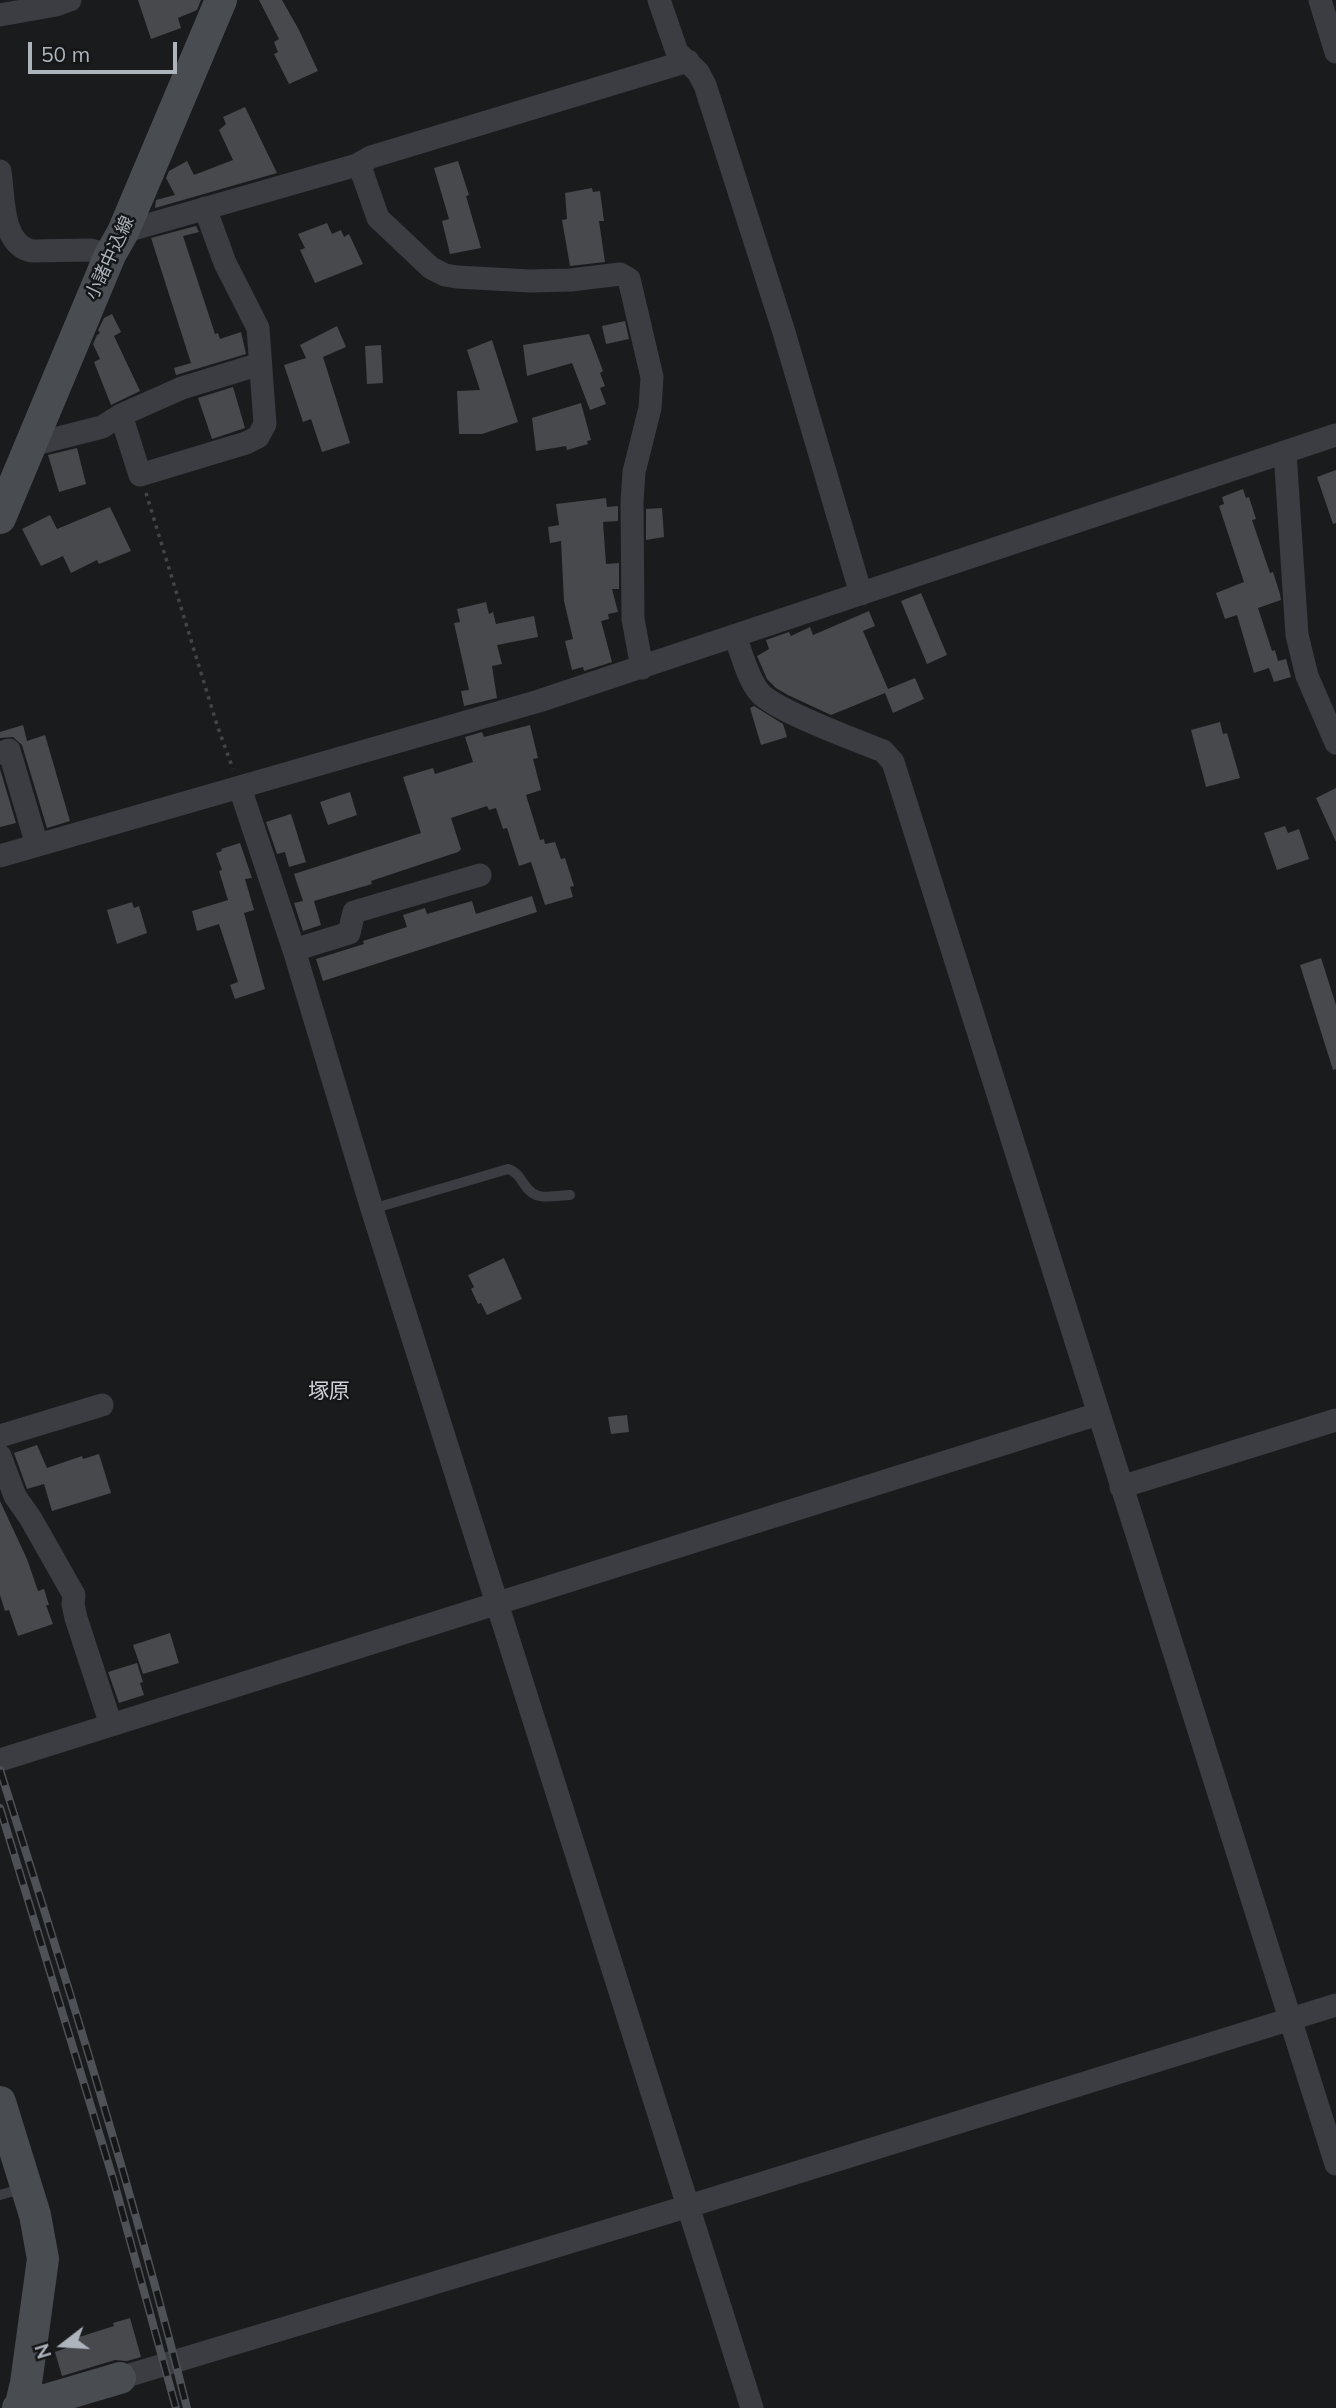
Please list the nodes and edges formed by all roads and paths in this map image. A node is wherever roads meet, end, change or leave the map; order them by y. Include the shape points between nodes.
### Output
1 (70, 0) edge
2 (221, 0) edge
3 (659, 0) edge
4 (1320, 0) edge
5 (0, 15) edge
6 (1336, 52) edge
7 (688, 61) junction
8 (357, 165) junction
9 (0, 171) edge
10 (205, 208) junction
11 (116, 243) junction
12 (260, 364) junction
13 (121, 415) junction
14 (1336, 435) edge
15 (33, 437) junction
16 (1285, 452) junction
17 (141, 475) junction
18 (0, 518) edge
19 (861, 594) junction
20 (735, 636) junction
21 (642, 668) junction
22 (1336, 743) edge
23 (0, 752) edge
24 (240, 788) junction
25 (37, 845) junction
26 (0, 856) edge
27 (480, 875) dead end
28 (294, 950) junction
29 (570, 1195) dead end
30 (372, 1209) junction
31 (102, 1405) dead end
32 (1098, 1414) junction
33 (1336, 1420) edge
34 (0, 1436) edge
35 (0, 1456) edge
36 (1121, 1487) junction
37 (497, 1603) junction
38 (111, 1725) junction
39 (0, 1760) edge
40 (1336, 2006) edge
41 (1289, 2020) junction
42 (0, 2102) edge
43 (1336, 2164) edge
44 (14, 2191) edge
45 (689, 2206) junction
46 (120, 2378) joint
47 (20, 2408) edge
48 (752, 2408) edge

1 - 5 street
2 - 11 main road, 小諸中込線
3 - 7 street via 677,52
4 - 6 street
7 - 8 street
7 - 19 street via 705,85
8 - 10 street
8 - 21 street via 378,218 444,275 530,281 620,274 629,279 652,377 632,502 633,619
9 - 11 street via 8,225 13,241 24,249 91,250
10 - 11 street
10 - 12 street via 225,263 258,328
11 - 15 main road, 小諸中込線
12 - 13 street via 182,388
12 - 17 street via 265,424 258,437
13 - 15 street via 103,427 65,438 43,442
13 - 17 street
14 - 16 street
15 - 18 main road, 小諸中込線
16 - 19 street
16 - 22 street via 1297,635 1307,676
17 - 24 path
19 - 20 street
20 - 21 street
20 - 32 street via 761,694 791,712 883,751 894,762
21 - 24 street
23 - 25 street via 9,750
24 - 25 street
24 - 28 street
25 - 26 street
27 - 28 street via 354,912 349,933
28 - 30 street
29 - 30 lane via 538,1196 508,1169
30 - 37 street
31 - 34 street
32 - 36 street
32 - 37 street
33 - 36 street
35 - 38 street via 15,1496 74,1595 76,1618
36 - 41 street
37 - 38 street
37 - 45 street
38 - 39 street
40 - 41 street
41 - 43 street
41 - 45 street
42 - 44 main road
44 - 47 main road via 35,2215 43,2259
45 - 46 street
45 - 48 street
46 - 47 main road

